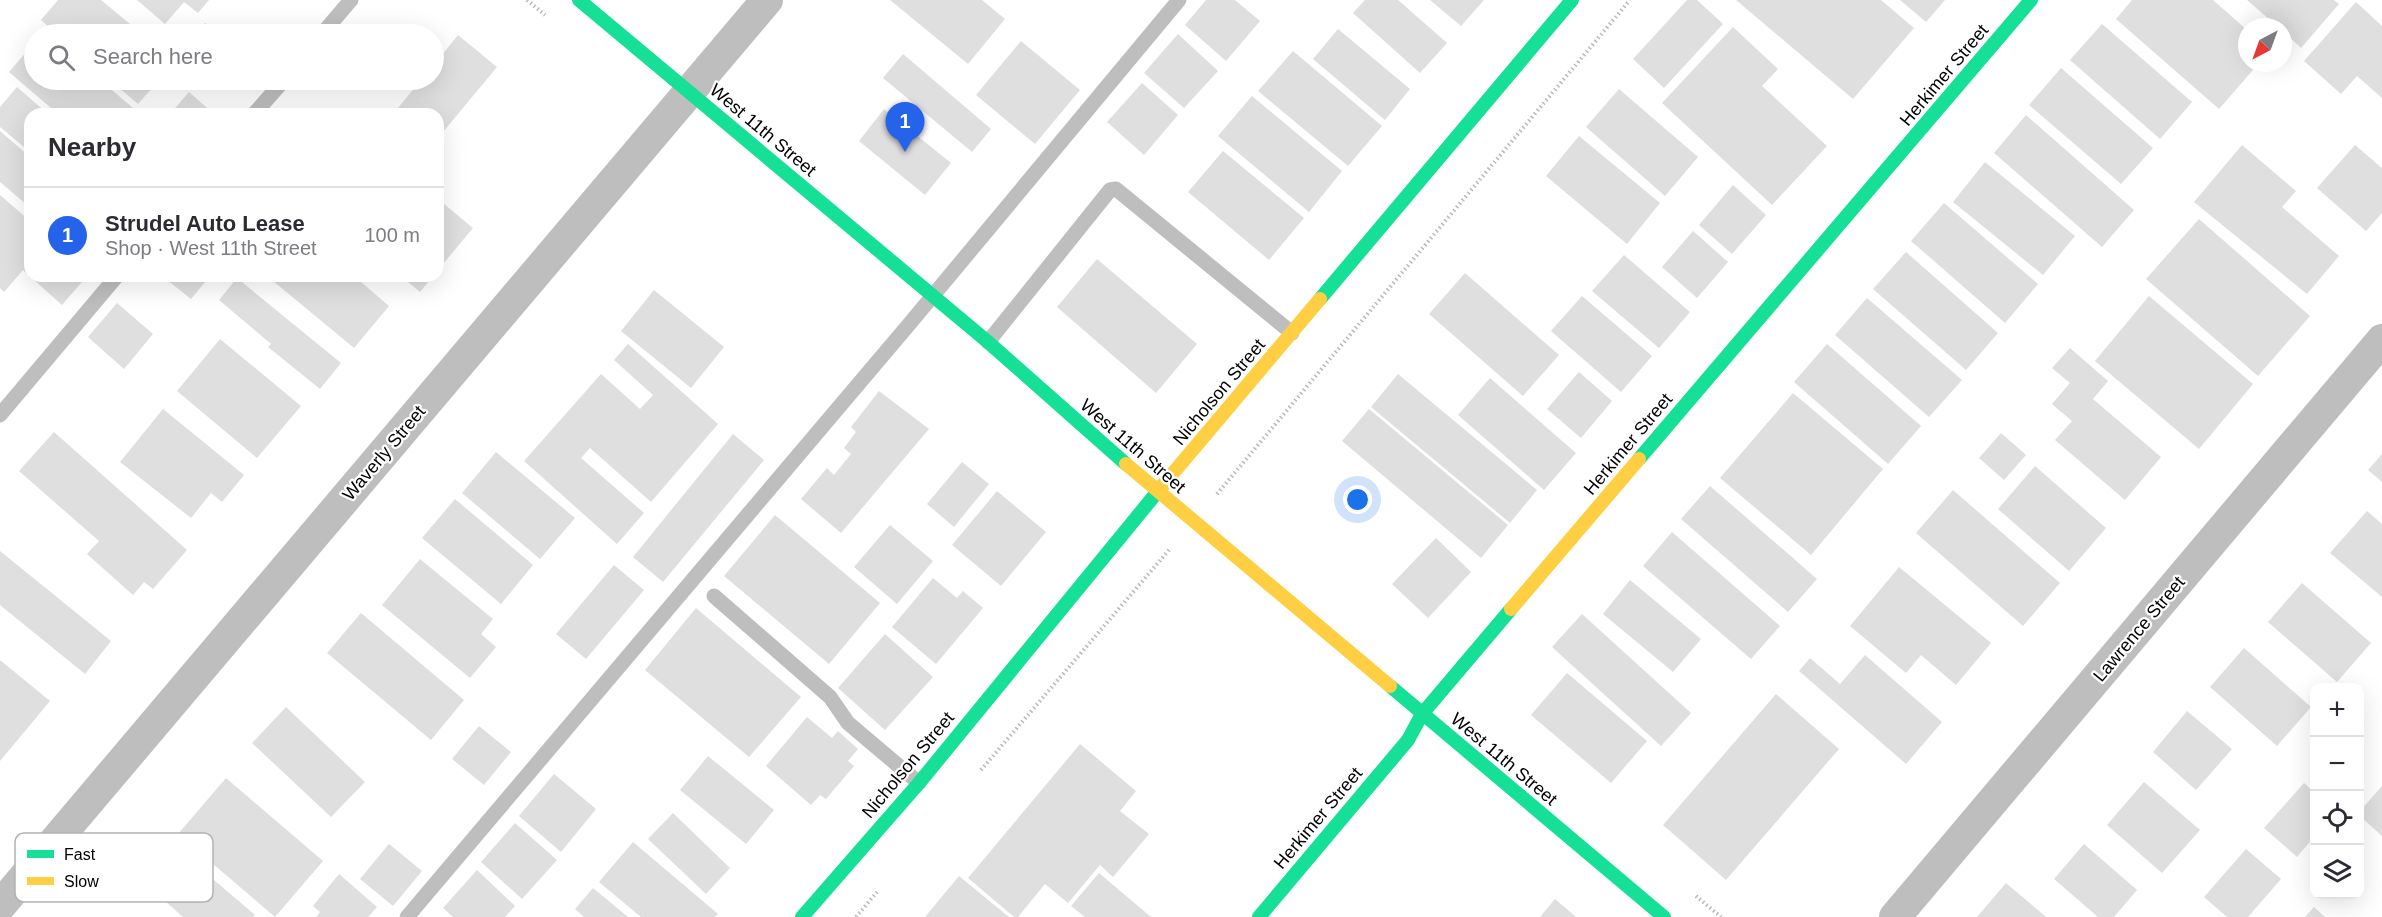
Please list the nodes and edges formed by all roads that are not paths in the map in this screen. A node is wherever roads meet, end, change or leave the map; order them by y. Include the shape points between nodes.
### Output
1 (351, 0) edge
2 (579, 0) edge
3 (767, 0) edge
4 (1179, 0) edge
5 (1572, 0) edge
6 (2031, 0) edge
7 (331, 24) edge
8 (275, 90) edge
9 (689, 92) junction
10 (259, 108) edge
11 (112, 282) edge
12 (933, 297) junction
13 (1292, 333) junction
14 (2382, 340) edge
15 (988, 342) junction
16 (0, 415) edge
17 (1158, 492) junction
18 (714, 596) dead end
19 (1422, 714) junction
20 (919, 783) junction
21 (62, 833) edge
22 (15, 888) edge
23 (0, 906) edge
24 (407, 917) edge
25 (802, 917) edge
26 (1259, 917) edge
27 (1664, 917) edge
28 (1895, 917) edge

1 - 7 lane
2 - 9 street, West 11th Street
3 - 9 street, Waverly Street
4 - 12 lane
5 - 13 street, Nicholson Street
6 - 19 street, Herkimer Street
8 - 10 lane
9 - 12 street, West 11th Street
9 - 21 street, Waverly Street
11 - 16 lane
12 - 15 street, West 11th Street
12 - 24 lane
13 - 15 lane via 1116,189 1110,190
13 - 17 street, Nicholson Street
14 - 28 street, Lawrence Street
15 - 17 street, West 11th Street
17 - 19 street, West 11th Street
17 - 20 street, Nicholson Street
18 - 20 lane via 830,697 848,723
19 - 26 street, Herkimer Street via 1408,740
19 - 27 street, West 11th Street
20 - 25 street, Nicholson Street
22 - 23 street, Waverly Street

